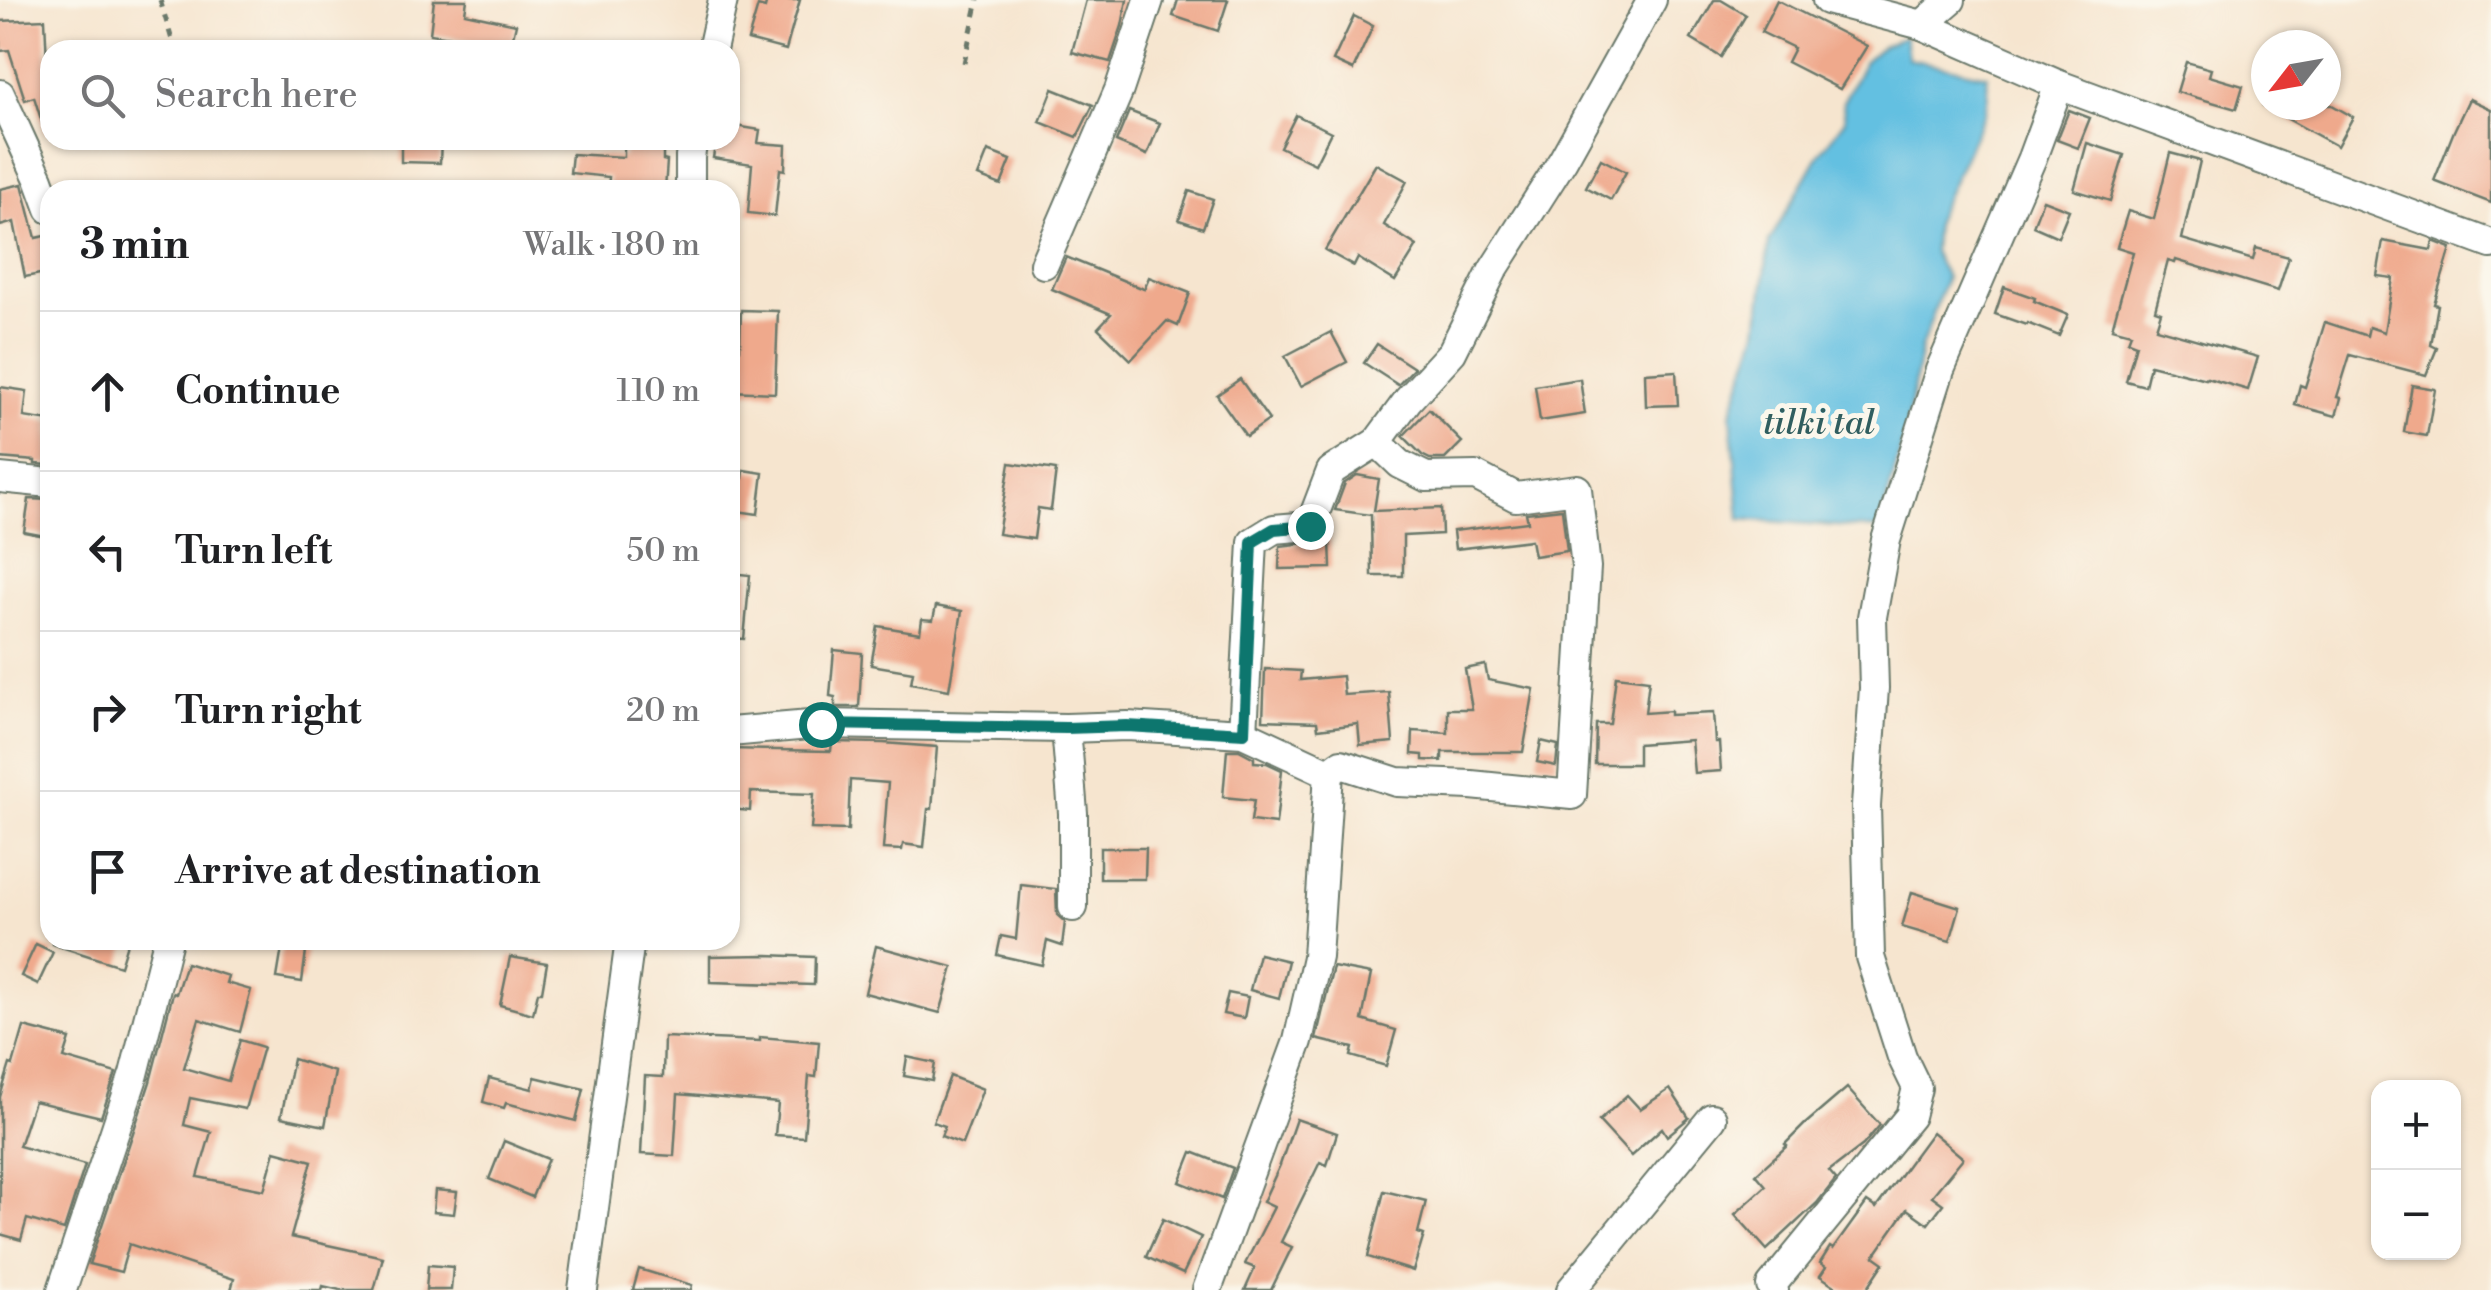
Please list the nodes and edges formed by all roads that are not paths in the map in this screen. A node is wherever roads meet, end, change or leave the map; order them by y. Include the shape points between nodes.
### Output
1 (722, 0) edge
2 (1148, 0) edge
3 (1652, 0) edge
4 (1827, 0) edge
5 (1951, 0) edge
6 (1922, 26) junction
7 (714, 40) edge
8 (2059, 85) junction
9 (0, 94) edge
10 (691, 150) edge
11 (41, 180) edge
12 (690, 180) edge
13 (2491, 244) edge
14 (1044, 264) dead end
15 (1378, 442) junction
16 (0, 478) edge
17 (40, 481) edge
18 (1066, 728) junction
19 (740, 731) edge
20 (1244, 733) junction
21 (1329, 772) junction
22 (1074, 907) dead end
23 (165, 950) edge
24 (629, 950) edge
25 (1712, 1118) dead end
26 (62, 1290) edge
27 (583, 1290) edge
28 (1207, 1290) edge
29 (1572, 1290) edge
30 (1774, 1290) edge

1 - 7 street
2 - 14 street via 1119,90
3 - 15 street via 1452,352
4 - 6 street
5 - 6 street
6 - 8 street
8 - 13 street
8 - 30 street via 1940,370 1886,540 1872,616 1870,957 1918,1088 1910,1116
9 - 11 street
10 - 12 street
15 - 20 street via 1331,472 1310,526 1274,529 1252,542
15 - 21 street via 1426,477 1476,476 1516,497 1578,489 1586,567 1572,796 1397,782 1341,764
16 - 17 street
18 - 19 street via 821,724
18 - 20 street
18 - 22 street
20 - 21 street
21 - 28 street via 1317,957 1298,1041
23 - 26 street via 134,1074
24 - 27 street
25 - 29 street

